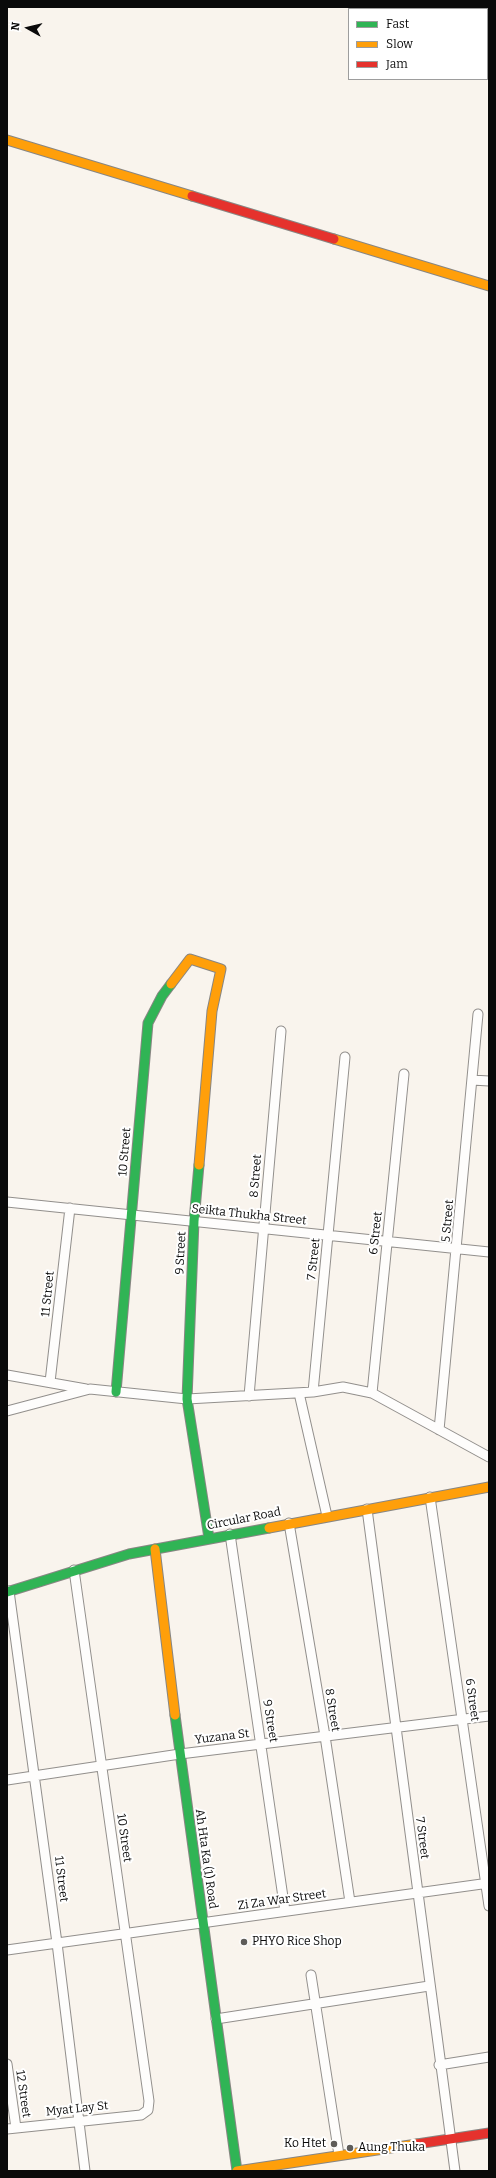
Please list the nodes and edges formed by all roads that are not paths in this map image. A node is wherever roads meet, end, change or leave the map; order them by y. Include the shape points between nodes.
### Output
1 (7, 140) edge
2 (489, 286) edge
3 (221, 969) joint
4 (478, 1014) dead end
5 (281, 1031) dead end
6 (345, 1057) dead end
7 (404, 1074) dead end
8 (472, 1080) junction
9 (489, 1081) edge
10 (7, 1202) edge
11 (70, 1208) junction
12 (132, 1215) junction
13 (194, 1221) junction
14 (263, 1228) junction
15 (329, 1235) junction
16 (387, 1242) junction
17 (457, 1249) junction
18 (489, 1252) edge
19 (7, 1375) edge
20 (50, 1382) junction
21 (90, 1390) junction
22 (116, 1392) junction
23 (313, 1392) junction
24 (299, 1393) junction
25 (372, 1393) junction
26 (249, 1396) junction
27 (186, 1399) junction
28 (7, 1411) edge
29 (439, 1430) junction
30 (489, 1457) edge
31 (489, 1487) edge
32 (430, 1497) junction
33 (367, 1509) junction
34 (327, 1516) junction
35 (289, 1523) junction
36 (230, 1534) junction
37 (209, 1538) junction
38 (155, 1549) junction
39 (74, 1570) junction
40 (8, 1592) edge
41 (489, 1716) edge
42 (462, 1719) junction
43 (395, 1727) junction
44 (325, 1736) junction
45 (262, 1744) junction
46 (180, 1754) junction
47 (102, 1766) junction
48 (35, 1776) junction
49 (7, 1780) edge
50 (487, 1883) edge
51 (417, 1893) junction
52 (350, 1902) junction
53 (489, 1906) edge
54 (285, 1911) junction
55 (203, 1923) junction
56 (125, 1934) junction
57 (57, 1943) junction
58 (7, 1950) edge
59 (311, 1974) dead end
60 (429, 1986) junction
61 (316, 2005) junction
62 (216, 2019) junction
63 (489, 2057) edge
64 (7, 2064) edge
65 (440, 2065) junction
66 (148, 2110) joint
67 (79, 2120) junction
68 (12, 2129) edge
69 (489, 2133) edge
70 (450, 2138) junction
71 (339, 2155) junction
72 (85, 2171) edge
73 (237, 2171) edge
74 (455, 2171) edge

1 - 2 street
3 - 12 street, 10 Street via 190,959 162,996 148,1023
3 - 13 street, 9 Street via 212,1011
4 - 8 street, 5 Street
5 - 14 street, 8 Street
6 - 15 street, 7 Street
7 - 16 street, 6 Street
8 - 9 street
8 - 17 street, 5 Street
10 - 11 street, Seikta Thukha Street
11 - 12 street, Seikta Thukha Street
11 - 20 street, 11 Street
12 - 13 street, Seikta Thukha Street
12 - 22 street, 10 Street
13 - 14 street, Seikta Thukha Street
13 - 27 street, 9 Street
14 - 15 street, Seikta Thukha Street
14 - 26 street, 8 Street
15 - 16 street, Seikta Thukha Street
15 - 23 street, 7 Street
16 - 17 street, Seikta Thukha Street
16 - 25 street, 6 Street
17 - 18 street, Seikta Thukha Street
17 - 29 street, 5 Street
19 - 20 street
20 - 21 street
21 - 22 street
21 - 28 street
22 - 27 street
23 - 24 street
23 - 25 street via 343,1387
24 - 26 street
24 - 34 street
25 - 29 street
26 - 27 street
27 - 37 street, 9 Street
29 - 30 street
31 - 32 street, Circular Road
32 - 33 street, Circular Road
32 - 42 street, 6 Street
33 - 34 street, Circular Road
33 - 43 street, 7 Street
34 - 35 street, Circular Road
35 - 36 street, Circular Road
35 - 44 street, 8 Street
36 - 37 street, Circular Road
36 - 45 street, 9 Street
37 - 38 street, Circular Road
38 - 39 street, Circular Road
38 - 46 street, Ah Hta Ka (1) Road
39 - 40 street, Circular Road
39 - 47 street, 10 Street
40 - 48 street, 11 Street
41 - 42 street, Yuzana St
42 - 43 street, Yuzana St
42 - 50 street, 6 Street
43 - 44 street, Yuzana St
43 - 51 street, 7 Street
44 - 45 street, Yuzana St
44 - 52 street, 8 Street
45 - 46 street, Yuzana St
45 - 54 street, 9 Street
46 - 47 street, Yuzana St
46 - 55 street, Ah Hta Ka (1) Road
47 - 48 street, Yuzana St
47 - 56 street, 10 Street
48 - 49 street, Yuzana St
48 - 57 street, 11 Street
50 - 51 street, Zi Za War Street
50 - 53 street, 6 Street
51 - 52 street, Zi Za War Street
51 - 60 street, 7 Street
52 - 54 street, Zi Za War Street
54 - 55 street, Zi Za War Street
55 - 56 street, Zi Za War Street
55 - 62 street, Ah Hta Ka (1) Road
56 - 57 street, Zi Za War Street
56 - 66 street, 10 Street via 149,2101
57 - 58 street, Zi Za War Street
57 - 67 street, 11 Street
59 - 61 street
60 - 61 street
60 - 65 street, 7 Street
61 - 62 street
61 - 71 street
62 - 73 street, Ah Hta Ka (1) Road
63 - 65 street
64 - 68 street, 12 Street
65 - 70 street, 7 Street
66 - 67 street, Myat Lay St via 141,2115
67 - 68 street, Myat Lay St
67 - 72 street, 11 Street
69 - 70 street
70 - 71 street
70 - 74 street, 7 Street
71 - 73 street

